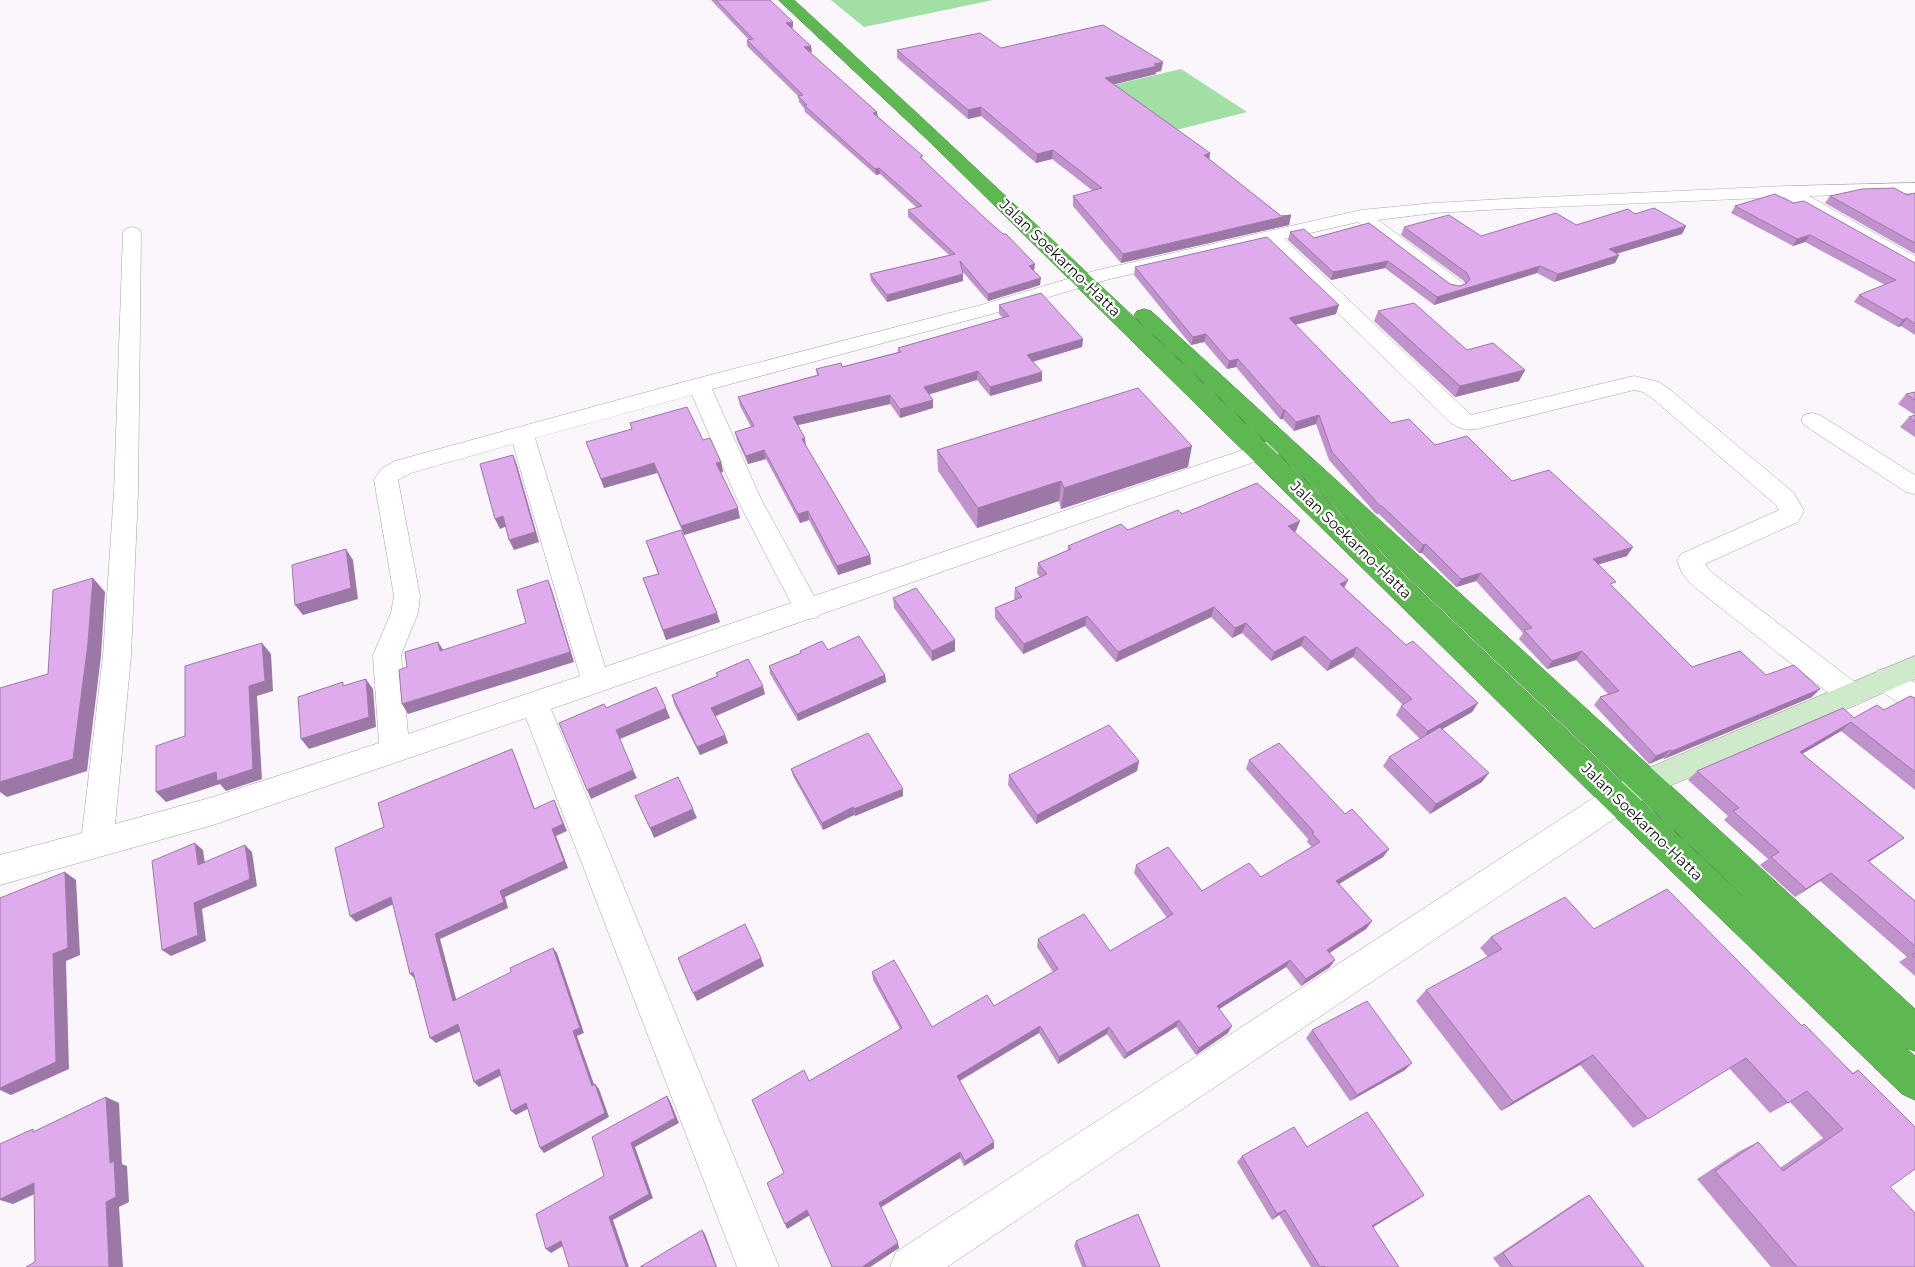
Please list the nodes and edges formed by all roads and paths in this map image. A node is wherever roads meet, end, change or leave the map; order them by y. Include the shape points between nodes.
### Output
1 (786, 0) edge
2 (806, 0) edge
3 (945, 138) junction
4 (1915, 188) edge
5 (1787, 190) junction
6 (1361, 216) junction
7 (132, 233) dead end
8 (1272, 238) junction
9 (1915, 264) edge
10 (1092, 278) junction
11 (1455, 286) edge
12 (699, 385) junction
13 (1812, 420) dead end
14 (522, 434) junction
15 (1271, 448) junction
16 (1915, 486) edge
17 (808, 610) junction
18 (1915, 667) edge
19 (1887, 679) junction
20 (596, 683) junction
21 (1851, 695) junction
22 (1915, 698) edge
23 (535, 704) junction
24 (395, 751) junction
25 (1631, 791) junction
26 (97, 844) junction
27 (0, 870) edge
28 (1915, 1033) edge
29 (1915, 1081) edge
30 (758, 1267) edge
31 (911, 1267) edge

1 - 3 highway, Jalan Soekarno-Hatta
2 - 3 highway, Jalan Soekarno-Hatta
3 - 10 highway, Jalan Soekarno-Hatta
4 - 5 street
5 - 6 street via 1496,204
5 - 9 street
6 - 8 street
6 - 11 street
7 - 26 street via 126,492 118,646
8 - 10 street
8 - 21 street via 1467,423 1634,383 1651,386 1660,393 1785,499 1792,511 1788,516 1695,558 1690,561 1691,566 1701,578
10 - 12 street via 988,309
10 - 15 highway, Jalan Soekarno-Hatta
12 - 14 street
12 - 17 street via 750,499
13 - 16 street
14 - 20 street
14 - 24 street via 403,467 386,480 407,596 406,614 388,645 387,655
15 - 17 street
15 - 25 highway, Jalan Soekarno-Hatta
17 - 20 street
18 - 19 street
19 - 21 street
19 - 22 street
20 - 23 street
21 - 25 street
23 - 24 street
23 - 30 street
24 - 26 street via 214,811
25 - 28 highway, Jalan Soekarno-Hatta
25 - 29 highway, Jalan Soekarno-Hatta
25 - 31 street
26 - 27 street

